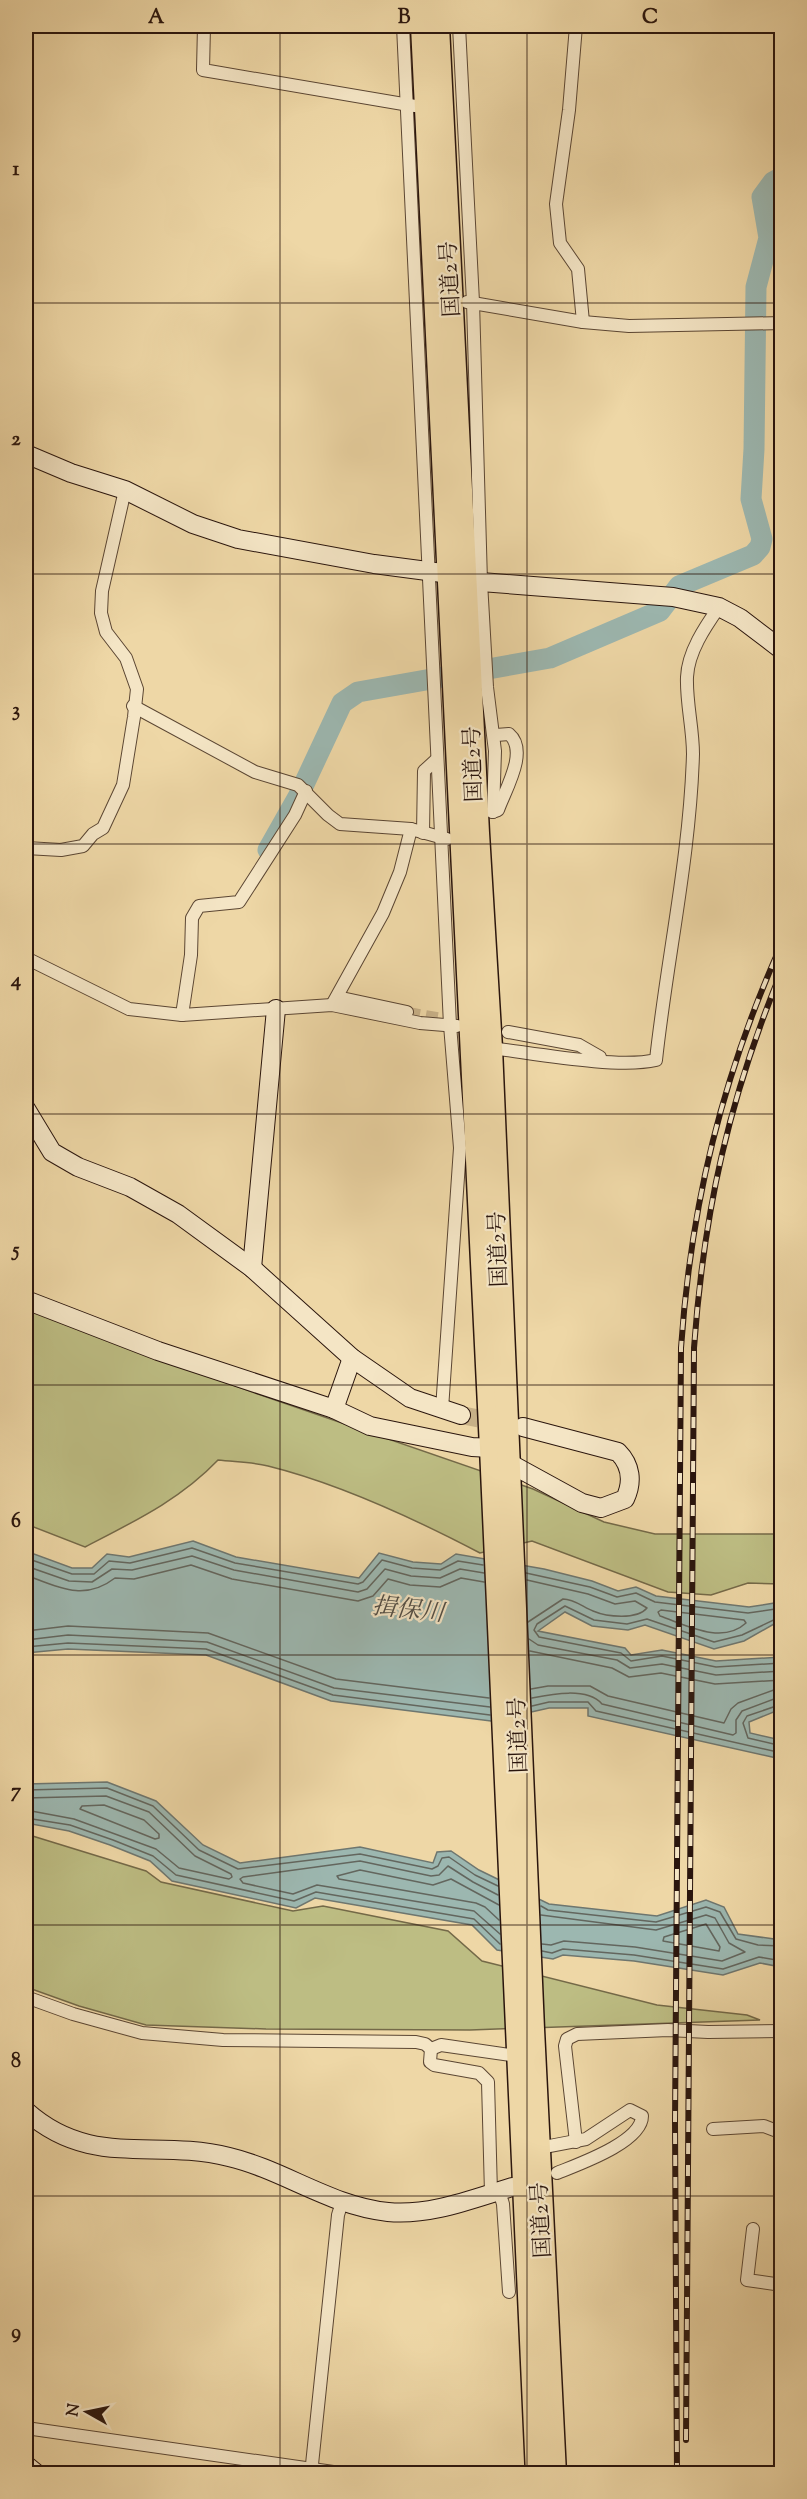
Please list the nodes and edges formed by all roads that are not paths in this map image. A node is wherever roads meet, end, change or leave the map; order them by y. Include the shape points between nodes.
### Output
1 (204, 26) edge
2 (403, 26) edge
3 (422, 26) edge
4 (438, 26) edge
5 (459, 26) edge
6 (576, 26) edge
7 (417, 106) junction
8 (463, 302) junction
9 (582, 322) junction
10 (782, 323) edge
11 (26, 454) edge
12 (125, 490) junction
13 (456, 576) junction
14 (719, 607) junction
15 (782, 650) edge
16 (461, 662) junction
17 (462, 687) junction
18 (133, 706) junction
19 (496, 735) dead end
20 (435, 761) dead end
21 (306, 791) junction
22 (485, 815) junction
23 (417, 831) junction
24 (451, 839) junction
25 (26, 848) edge
26 (26, 958) edge
27 (334, 1001) junction
28 (276, 1009) junction
29 (408, 1012) tunnel mouth
30 (182, 1015) junction
31 (461, 1027) junction
32 (508, 1032) dead end
33 (491, 1048) junction
34 (606, 1061) junction
35 (26, 1109) edge
36 (252, 1268) junction
37 (26, 1300) edge
38 (352, 1358) junction
39 (334, 1408) junction
40 (442, 1410) junction
41 (461, 1415) tunnel mouth
42 (523, 1427) tunnel mouth
43 (492, 1448) junction
44 (504, 1476) junction
45 (26, 1998) edge
46 (525, 2030) junction
47 (782, 2031) edge
48 (430, 2049) junction
49 (517, 2056) junction
50 (26, 2111) edge
51 (713, 2129) dead end
52 (782, 2133) edge
53 (576, 2142) junction
54 (539, 2148) junction
55 (557, 2173) dead end
56 (501, 2190) junction
57 (342, 2202) junction
58 (753, 2229) dead end
59 (782, 2285) edge
60 (509, 2292) dead end
61 (26, 2428) edge
62 (26, 2465) edge
63 (311, 2471) edge
64 (37, 2474) edge
65 (347, 2474) edge
66 (537, 2474) edge
67 (555, 2474) edge

1 - 7 street via 203,70
2 - 7 street
3 - 7 highway, 国道2号
4 - 8 highway, 国道2号
5 - 8 street
6 - 9 street via 555,204 560,243 578,268
7 - 13 highway, 国道2号
8 - 9 street
8 - 13 highway, 国道2号
9 - 10 street via 629,326
11 - 12 street
12 - 13 street via 193,524 238,539
12 - 18 street via 102,591 101,613 106,632 130,668 137,689
13 - 14 street via 673,597
13 - 16 highway, 国道2号
13 - 16 street
14 - 15 street
14 - 34 street via 695,647 687,676 693,755 677,917 662,995 656,1060
16 - 17 highway, 国道2号
16 - 17 street
17 - 22 highway, 国道2号
17 - 24 highway, 国道2号
18 - 21 street via 255,772
18 - 25 street via 123,785 103,828 83,846 61,850
19 - 22 street via 509,734 517,747 516,762 498,810
20 - 23 street via 424,771
21 - 23 street via 340,824
21 - 30 street via 296,815 239,902 199,906 192,918
22 - 33 highway, 国道2号
23 - 24 street
23 - 27 street via 384,913
24 - 31 highway, 国道2号
26 - 30 street via 129,1009
27 - 28 street
27 - 29 street
27 - 31 street via 420,1023
28 - 30 street
28 - 36 street
31 - 40 street via 460,1148
31 - 43 highway, 国道2号
32 - 34 street via 579,1046
33 - 34 street
33 - 44 highway, 国道2号
35 - 36 street via 52,1152 178,1214
36 - 38 street
37 - 39 street via 158,1351
38 - 39 street
38 - 40 street via 410,1398
39 - 43 street via 370,1426
40 - 41 street
42 - 44 street via 618,1452 630,1473 630,1489 625,1499 601,1508
43 - 44 highway, 国道2号
44 - 46 highway, 国道2号
45 - 48 street via 142,2032 223,2040 416,2042
46 - 49 highway, 国道2号
46 - 54 highway, 国道2号
47 - 53 street via 668,2030 578,2034 567,2039
48 - 49 street via 441,2045
48 - 56 street via 430,2062 434,2065 479,2073 488,2082
49 - 66 highway, 国道2号
50 - 57 street via 66,2139 106,2148 227,2156
51 - 52 street via 765,2126
53 - 54 street
53 - 55 street via 630,2110 642,2116 638,2130 605,2153
54 - 67 highway, 国道2号
56 - 57 street via 417,2212 389,2212
56 - 60 street
57 - 63 street
58 - 59 street via 747,2280
61 - 63 street
62 - 64 street
63 - 65 street

